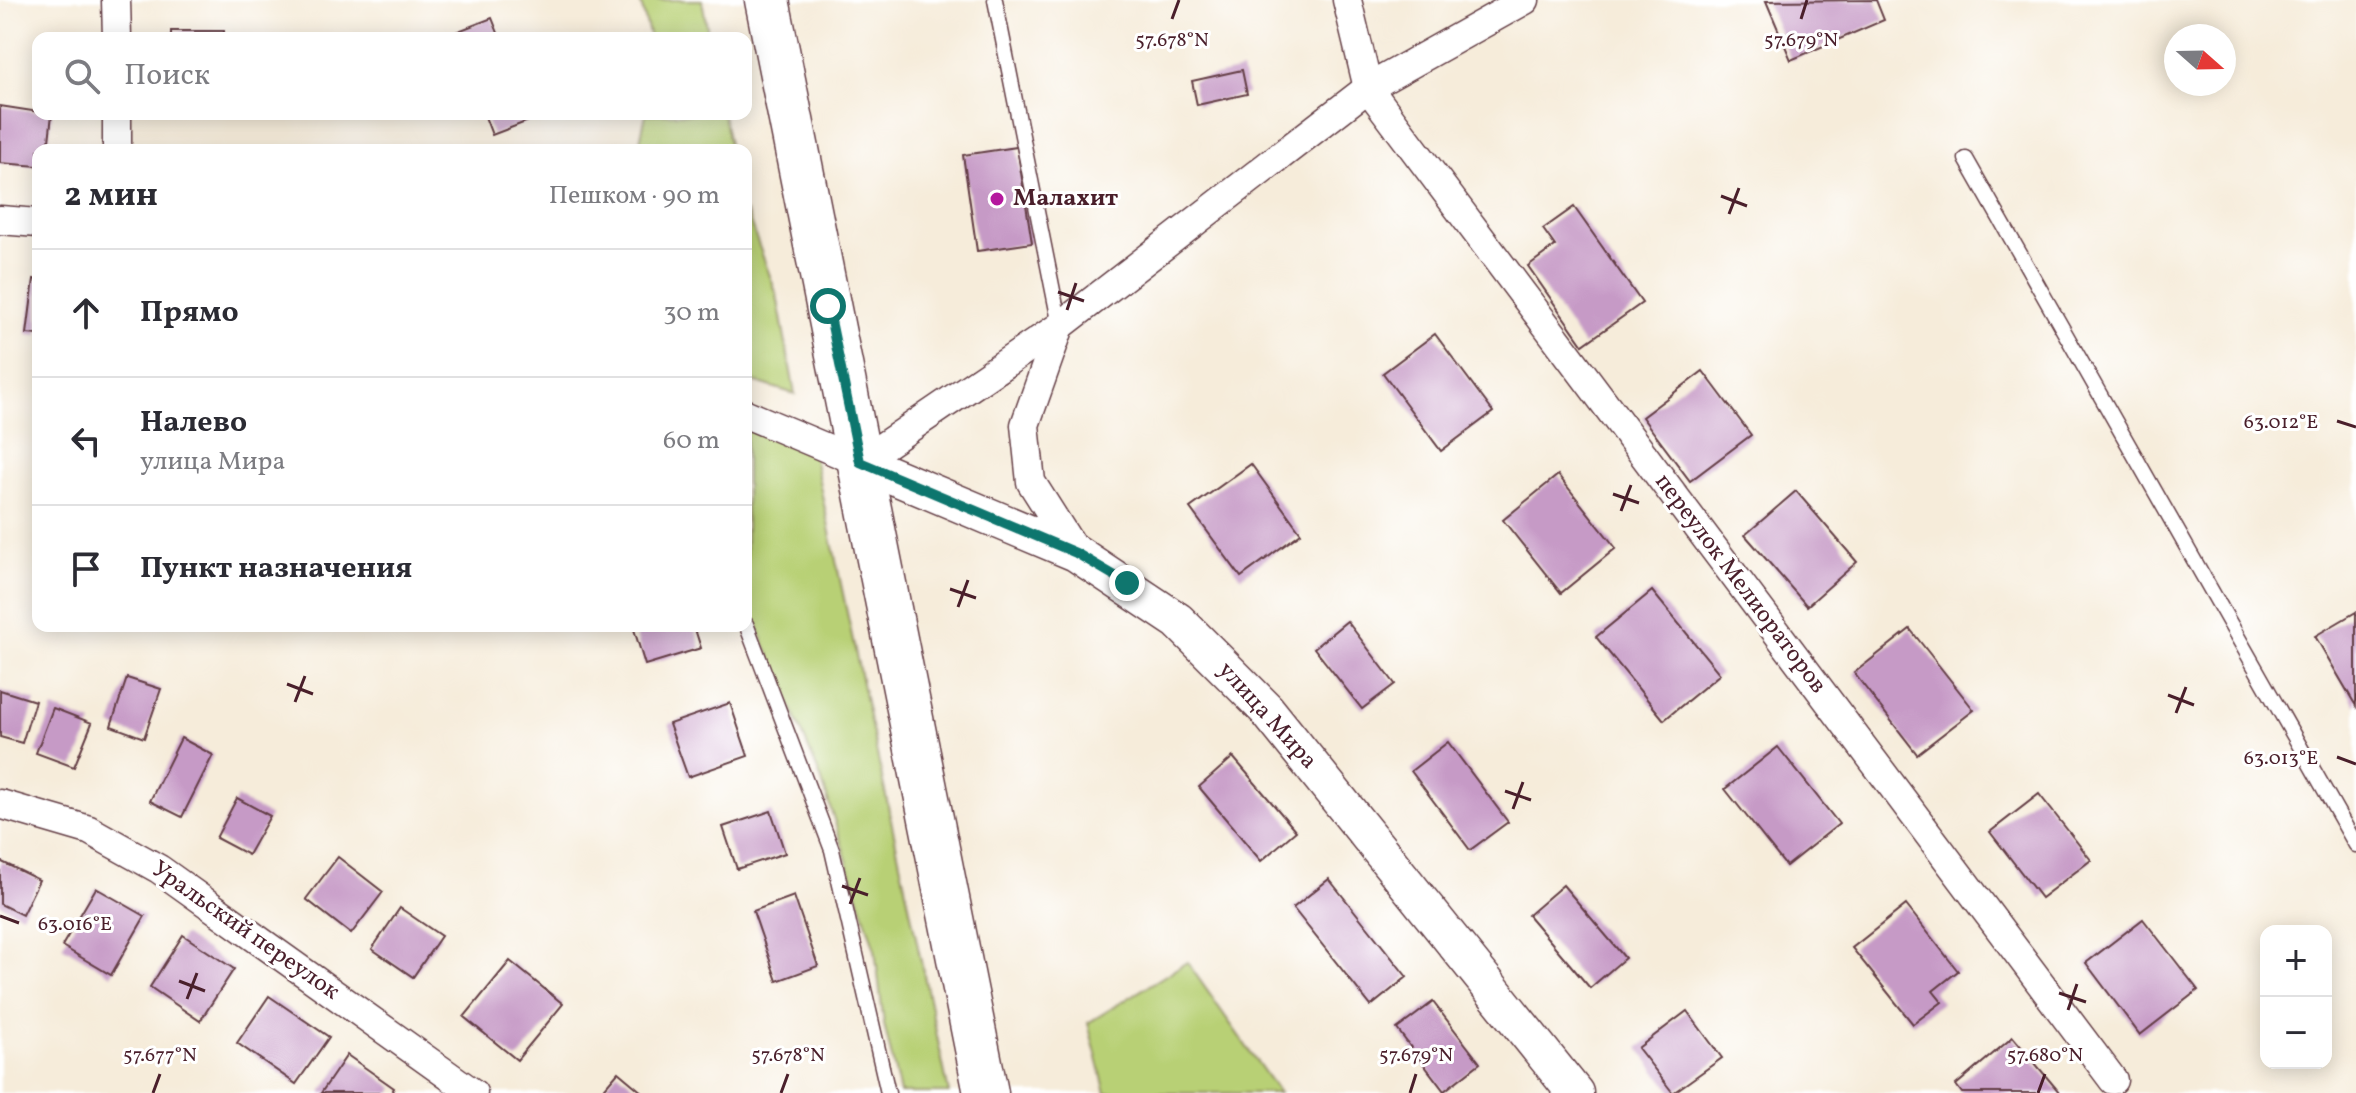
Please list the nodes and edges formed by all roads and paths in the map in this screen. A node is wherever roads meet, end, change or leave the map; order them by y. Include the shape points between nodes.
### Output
1 (116, 0) edge
2 (767, 0) edge
3 (995, 0) edge
4 (1347, 0) edge
5 (1525, 0) edge
6 (117, 32) edge
7 (1368, 88) junction
8 (117, 120) edge
9 (117, 144) edge
10 (1966, 159) dead end
11 (0, 220) edge
12 (32, 223) edge
13 (1060, 326) junction
14 (752, 417) edge
15 (860, 462) junction
16 (1076, 553) junction
17 (749, 632) edge
18 (0, 804) edge
19 (2356, 845) edge
20 (2113, 1080) dead end
21 (473, 1093) edge
22 (888, 1093) edge
23 (986, 1093) edge
24 (1575, 1093) edge

1 - 6 street
2 - 15 main road
3 - 13 lane
4 - 7 street
5 - 7 street
7 - 13 street
7 - 20 street, переулок Мелиораторов
8 - 9 street
10 - 19 lane
11 - 12 street
13 - 15 street
13 - 16 street via 1025,425 1031,482
14 - 15 street
15 - 16 street, улица Мира
15 - 23 main road
16 - 24 street, улица Мира via 1178,621 1266,709
17 - 22 lane via 832,850
18 - 21 street, Уральский переулок via 89,830 159,869

